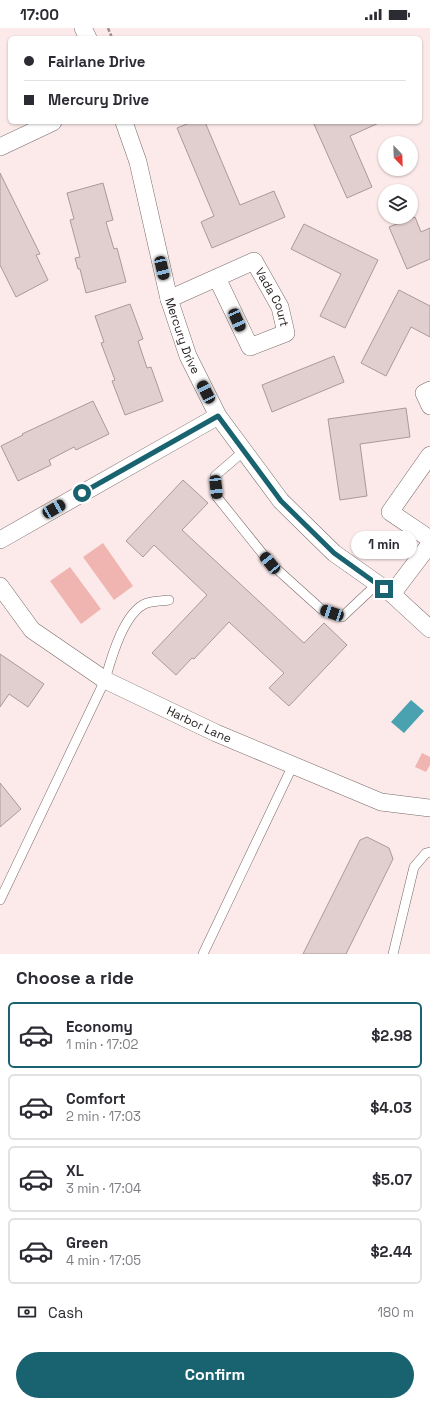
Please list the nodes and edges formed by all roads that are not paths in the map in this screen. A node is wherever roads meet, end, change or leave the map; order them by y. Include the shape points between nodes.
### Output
1 (49, 124) edge
2 (125, 124) edge
3 (0, 148) edge
4 (217, 278) junction
5 (169, 299) junction
6 (430, 390) edge
7 (430, 406) edge
8 (218, 416) junction
9 (244, 451) junction
10 (430, 455) edge
11 (430, 539) edge
12 (0, 540) edge
13 (430, 544) edge
14 (377, 584) junction
15 (0, 586) edge
16 (392, 594) junction
17 (169, 600) dead end
18 (430, 629) edge
19 (104, 680) junction
20 (293, 765) junction
21 (430, 808) edge
22 (430, 852) edge
23 (0, 900) edge
24 (203, 954) edge
25 (394, 954) edge

1 - 3 street
2 - 5 street, Mercury Drive via 138,162
4 - 4 street, Vada Court via 254,261 280,307 286,333 250,347
4 - 5 street, Vada Court
5 - 8 street, Mercury Drive via 188,356
6 - 7 street via 424,393
8 - 9 street, Mercury Drive
8 - 12 street
9 - 14 street, Mercury Drive via 281,501 334,553
9 - 14 lane via 215,476 217,497 270,563 321,609 342,616
10 - 11 street via 390,512
13 - 16 street
14 - 16 street, Mercury Drive
15 - 19 street, Harbor Lane via 32,630
16 - 18 street, Mercury Drive
17 - 19 lane via 146,603 134,613 122,631
19 - 20 street, Harbor Lane via 216,733
19 - 23 lane
20 - 21 street, Harbor Lane via 381,802
20 - 24 lane
22 - 25 lane via 426,853 414,867

